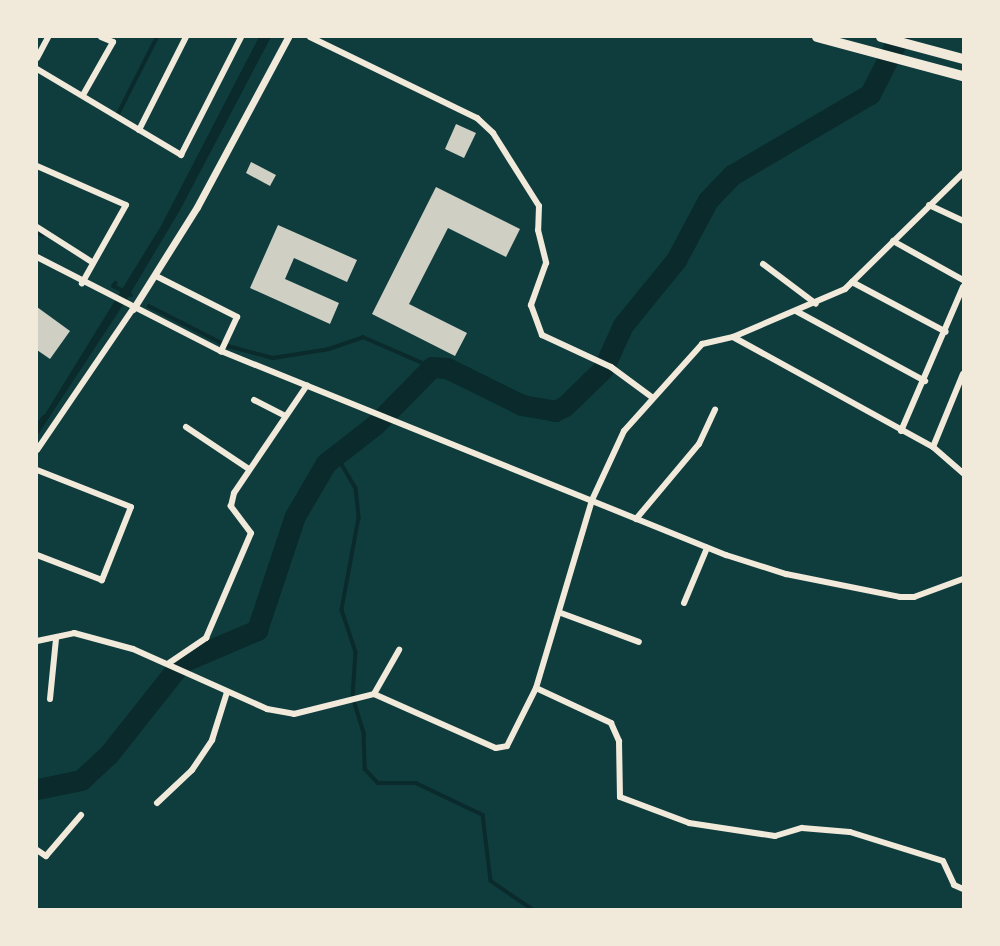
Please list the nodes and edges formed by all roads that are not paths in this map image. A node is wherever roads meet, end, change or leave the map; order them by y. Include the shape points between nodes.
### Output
1 (48, 37) edge
2 (101, 37) edge
3 (186, 37) edge
4 (241, 37) edge
5 (288, 37) edge
6 (310, 37) edge
7 (817, 37) edge
8 (884, 38) edge
9 (38, 53) edge
10 (963, 59) edge
11 (37, 69) edge
12 (963, 76) edge
13 (83, 95) junction
14 (139, 130) junction
15 (37, 166) edge
16 (963, 173) edge
17 (929, 205) junction
18 (963, 221) edge
19 (37, 227) edge
20 (893, 241) junction
21 (37, 257) edge
22 (92, 262) junction
23 (763, 264) dead end
24 (156, 276) junction
25 (963, 279) edge
26 (852, 282) junction
27 (82, 283) junction
28 (963, 287) edge
29 (816, 304) junction
30 (130, 307) junction
31 (796, 311) junction
32 (946, 332) junction
33 (733, 338) junction
34 (223, 347) junction
35 (963, 374) edge
36 (925, 381) junction
37 (307, 385) junction
38 (653, 398) junction
39 (254, 400) dead end
40 (715, 409) dead end
41 (285, 416) junction
42 (186, 427) dead end
43 (901, 431) junction
44 (933, 447) junction
45 (38, 449) edge
46 (37, 457) edge
47 (249, 469) junction
48 (37, 470) edge
49 (963, 472) edge
50 (592, 500) junction
51 (636, 519) junction
52 (707, 548) junction
53 (37, 555) edge
54 (963, 572) edge
55 (961, 579) edge
56 (684, 603) dead end
57 (561, 613) junction
58 (56, 639) junction
59 (37, 640) edge
60 (639, 642) dead end
61 (398, 649) dead end
62 (170, 664) junction
63 (536, 688) junction
64 (227, 692) junction
65 (374, 694) junction
66 (50, 699) dead end
67 (158, 803) dead end
68 (81, 816) dead end
69 (37, 850) edge
70 (963, 889) edge

1 - 9 street
2 - 13 street via 113,42
3 - 14 street
4 - 14 street via 181,155
5 - 24 street
6 - 38 street via 477,118 493,133 539,206 538,230 547,263 531,304 542,335 603,362
7 - 12 main road
8 - 10 main road
11 - 13 street
13 - 14 street
15 - 22 street via 126,205
16 - 17 street
17 - 18 street
17 - 20 street
19 - 22 street
20 - 25 street
20 - 26 street
21 - 27 street
22 - 27 street
23 - 29 street
24 - 30 street
24 - 34 street via 237,317
26 - 29 street
26 - 32 street
27 - 30 street
28 - 32 street
29 - 31 street
30 - 34 street
30 - 45 street
31 - 33 street
31 - 36 street
32 - 36 street
33 - 38 street via 702,344
33 - 43 street
34 - 37 street
35 - 44 street
36 - 43 street
37 - 41 street
37 - 50 street
38 - 50 street via 624,431
39 - 41 street
40 - 51 street via 698,444
41 - 47 street
42 - 47 street
43 - 44 street
44 - 49 street
45 - 46 street
47 - 62 street via 231,506 251,533 206,638
48 - 53 street via 131,507 102,580
50 - 51 street
50 - 57 street
51 - 52 street
52 - 55 street via 786,574 900,597 915,597
52 - 56 street
54 - 55 street
57 - 60 street
57 - 63 street
58 - 59 street
58 - 62 street via 74,633
58 - 66 street
61 - 65 street
62 - 64 street
63 - 65 street via 507,746 496,748
63 - 70 street via 611,723 619,741 620,797 689,823 775,836 802,828 850,832 943,861 954,885
64 - 65 street via 267,709 293,713
64 - 67 street via 212,740 191,770
68 - 69 street via 46,856

